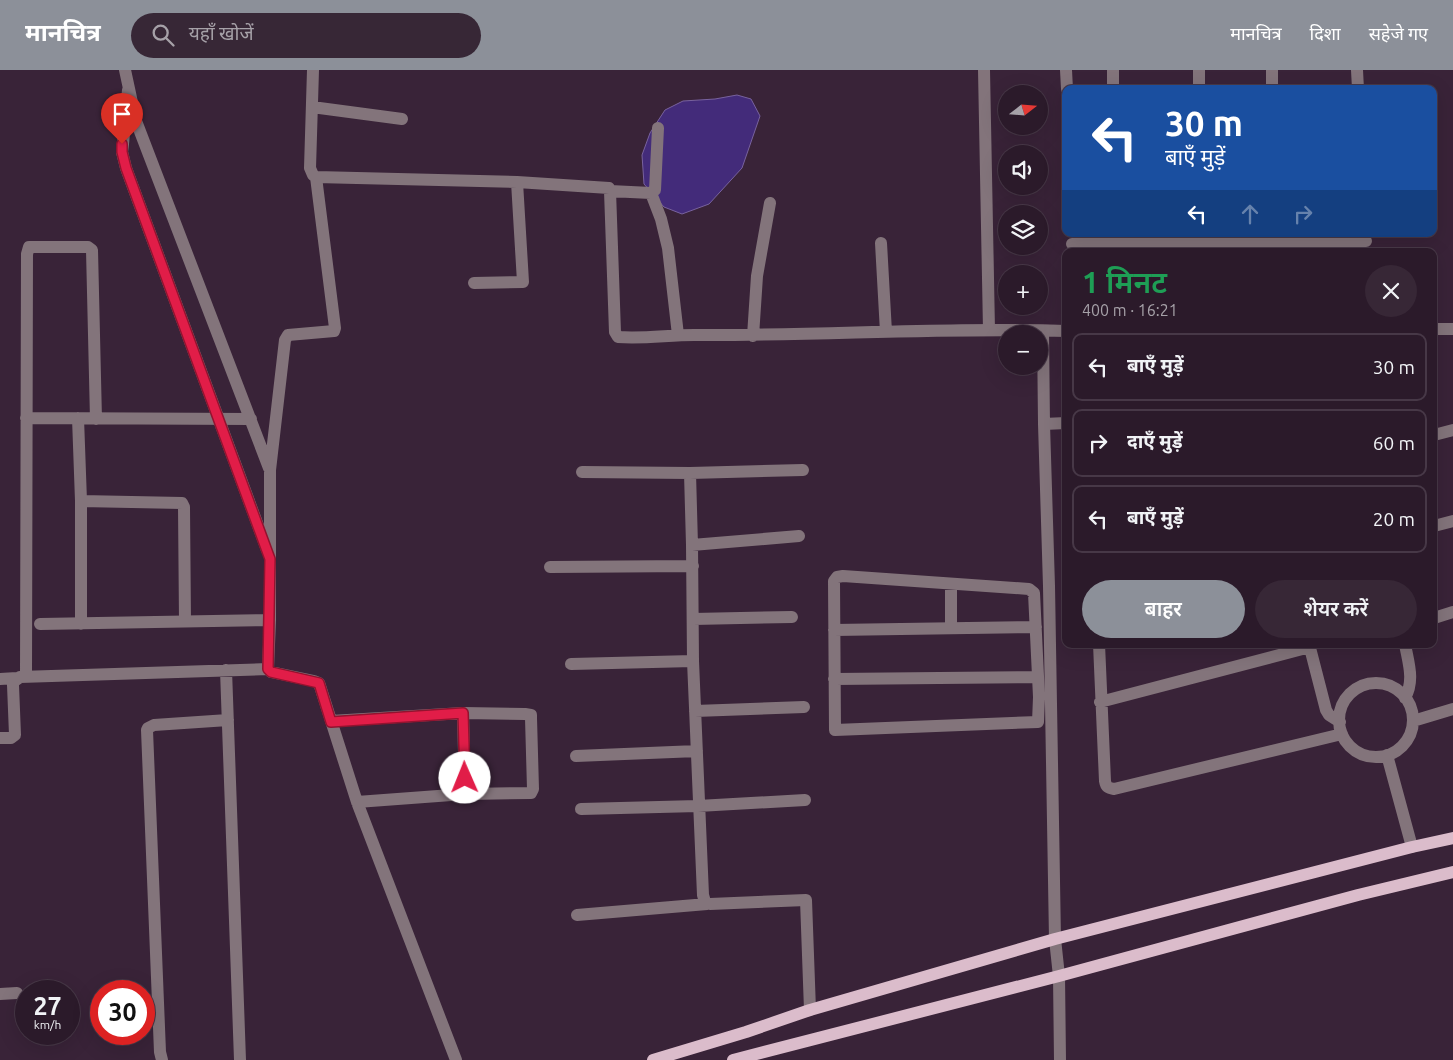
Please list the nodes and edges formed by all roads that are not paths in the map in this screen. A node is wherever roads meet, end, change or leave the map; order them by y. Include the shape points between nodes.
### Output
1 (125, 70) edge
2 (313, 70) edge
3 (984, 70) edge
4 (1066, 70) edge
5 (1112, 70) edge
6 (1199, 70) edge
7 (1272, 70) edge
8 (1357, 70) edge
9 (1067, 85) edge
10 (1113, 85) edge
11 (1199, 85) edge
12 (1272, 85) edge
13 (1358, 85) edge
14 (128, 90) junction
15 (312, 107) junction
16 (402, 119) dead end
17 (658, 128) dead end
18 (316, 176) junction
19 (517, 182) junction
20 (610, 191) junction
21 (651, 192) junction
22 (770, 203) dead end
23 (1272, 238) edge
24 (1118, 239) edge
25 (1198, 239) edge
26 (1366, 242) edge
27 (881, 243) dead end
28 (1072, 243) edge
29 (474, 283) dead end
30 (1437, 329) edge
31 (1453, 329) edge
32 (989, 330) junction
33 (998, 330) edge
34 (1048, 331) edge
35 (1062, 331) edge
36 (886, 332) junction
37 (678, 335) junction
38 (753, 336) junction
39 (1043, 375) edge
40 (26, 418) junction
41 (78, 418) junction
42 (96, 419) junction
43 (218, 419) junction
44 (250, 419) junction
45 (1062, 423) edge
46 (1044, 424) junction
47 (1453, 430) edge
48 (1437, 434) edge
49 (270, 470) junction
50 (803, 470) dead end
51 (582, 472) dead end
52 (690, 472) junction
53 (81, 501) junction
54 (1453, 521) edge
55 (1437, 525) edge
56 (799, 536) dead end
57 (692, 545) junction
58 (270, 559) junction
59 (693, 566) junction
60 (550, 567) dead end
61 (951, 584) junction
62 (1453, 612) edge
63 (792, 617) dead end
64 (1437, 617) edge
65 (693, 619) junction
66 (270, 620) junction
67 (185, 621) junction
68 (40, 624) dead end
69 (81, 624) junction
70 (951, 628) junction
71 (1036, 628) junction
72 (834, 630) junction
73 (1099, 648) edge
74 (1298, 648) edge
75 (1310, 648) edge
76 (1405, 648) edge
77 (693, 661) junction
78 (571, 664) dead end
79 (268, 669) junction
80 (226, 670) junction
81 (1038, 676) junction
82 (22, 678) junction
83 (0, 679) edge
84 (834, 679) junction
85 (1045, 698) junction
86 (1406, 698) junction
87 (1100, 702) junction
88 (804, 706) dead end
89 (1453, 709) edge
90 (695, 711) junction
91 (463, 713) junction
92 (228, 720) junction
93 (1413, 721) junction
94 (331, 722) junction
95 (1341, 728) junction
96 (0, 738) edge
97 (697, 751) junction
98 (1387, 755) junction
99 (576, 756) dead end
100 (465, 794) junction
101 (805, 800) dead end
102 (357, 802) junction
103 (698, 806) junction
104 (581, 809) dead end
105 (1453, 838) edge
106 (1412, 847) junction
107 (1453, 872) edge
108 (707, 904) junction
109 (577, 915) dead end
110 (1055, 939) junction
111 (1059, 976) junction
112 (15, 993) edge
113 (0, 994) edge
114 (810, 1010) junction
115 (162, 1060) edge
116 (240, 1060) edge
117 (456, 1060) edge
118 (653, 1060) edge
119 (733, 1060) edge
120 (1060, 1060) edge

1 - 14 street
2 - 15 street
3 - 32 street
4 - 9 street
5 - 10 street
6 - 11 street
7 - 12 street
8 - 13 street
14 - 43 street via 122,144 126,168
14 - 44 street via 136,121
15 - 16 street
15 - 18 street via 310,168
17 - 21 street via 655,189
18 - 19 street
18 - 49 street via 334,331 288,335 286,338
19 - 20 street via 608,188
19 - 29 street via 523,282
20 - 21 street
20 - 37 street via 616,334 621,338
21 - 37 street via 668,248
22 - 38 street via 757,276
23 - 25 street
23 - 26 street
24 - 25 street
24 - 28 street
27 - 36 street
30 - 31 street
32 - 33 street
32 - 36 street
34 - 35 street
36 - 38 street
37 - 38 street
39 - 46 street
40 - 41 street
40 - 42 street via 27,251 32,246 90,247 93,252
40 - 82 street
41 - 42 street
41 - 53 street
42 - 43 street
43 - 44 street
43 - 58 street
44 - 49 street
45 - 46 street
46 - 85 street via 1049,586
47 - 48 street
49 - 58 street
50 - 52 street
51 - 52 street
52 - 57 street
53 - 67 street via 182,503
53 - 69 street
54 - 55 street
56 - 57 street
57 - 59 street
58 - 66 street
59 - 60 street
59 - 65 street
61 - 70 street
61 - 71 street via 1029,589 1034,593
61 - 72 street via 837,577 834,581
62 - 64 street
63 - 65 street
65 - 77 street
66 - 67 street
66 - 79 street
67 - 69 street
68 - 69 street
70 - 71 street
70 - 72 street
71 - 81 street
72 - 84 street
73 - 87 street
74 - 87 street
75 - 95 street via 1326,710
76 - 86 street via 1411,679
77 - 78 street
77 - 90 street
79 - 80 street
79 - 94 street via 319,683
80 - 82 street
80 - 92 street
81 - 84 street
81 - 85 street
82 - 83 street
82 - 96 street via 13,682 15,735
84 - 85 street via 835,730 1036,722
85 - 110 street
86 - 93 street
86 - 95 street via 1385,684 1360,686 1342,704
87 - 95 street via 1105,781 1106,786 1114,789
88 - 90 street
89 - 93 street
90 - 97 street
91 - 94 street
91 - 100 street
91 - 100 street via 528,714 532,718 532,792
92 - 115 street via 154,725 147,730
92 - 116 street
93 - 98 street via 1404,744
94 - 102 street
95 - 98 street via 1348,744 1355,750 1373,757
97 - 99 street
97 - 103 street
98 - 106 street
100 - 102 street
101 - 103 street
102 - 117 street
103 - 104 street
103 - 108 street via 703,895
105 - 106 main road
106 - 110 main road
107 - 111 main road
108 - 109 street
108 - 114 street via 806,900
110 - 111 street
110 - 114 main road
111 - 119 main road
111 - 120 street
112 - 113 street
114 - 118 main road

